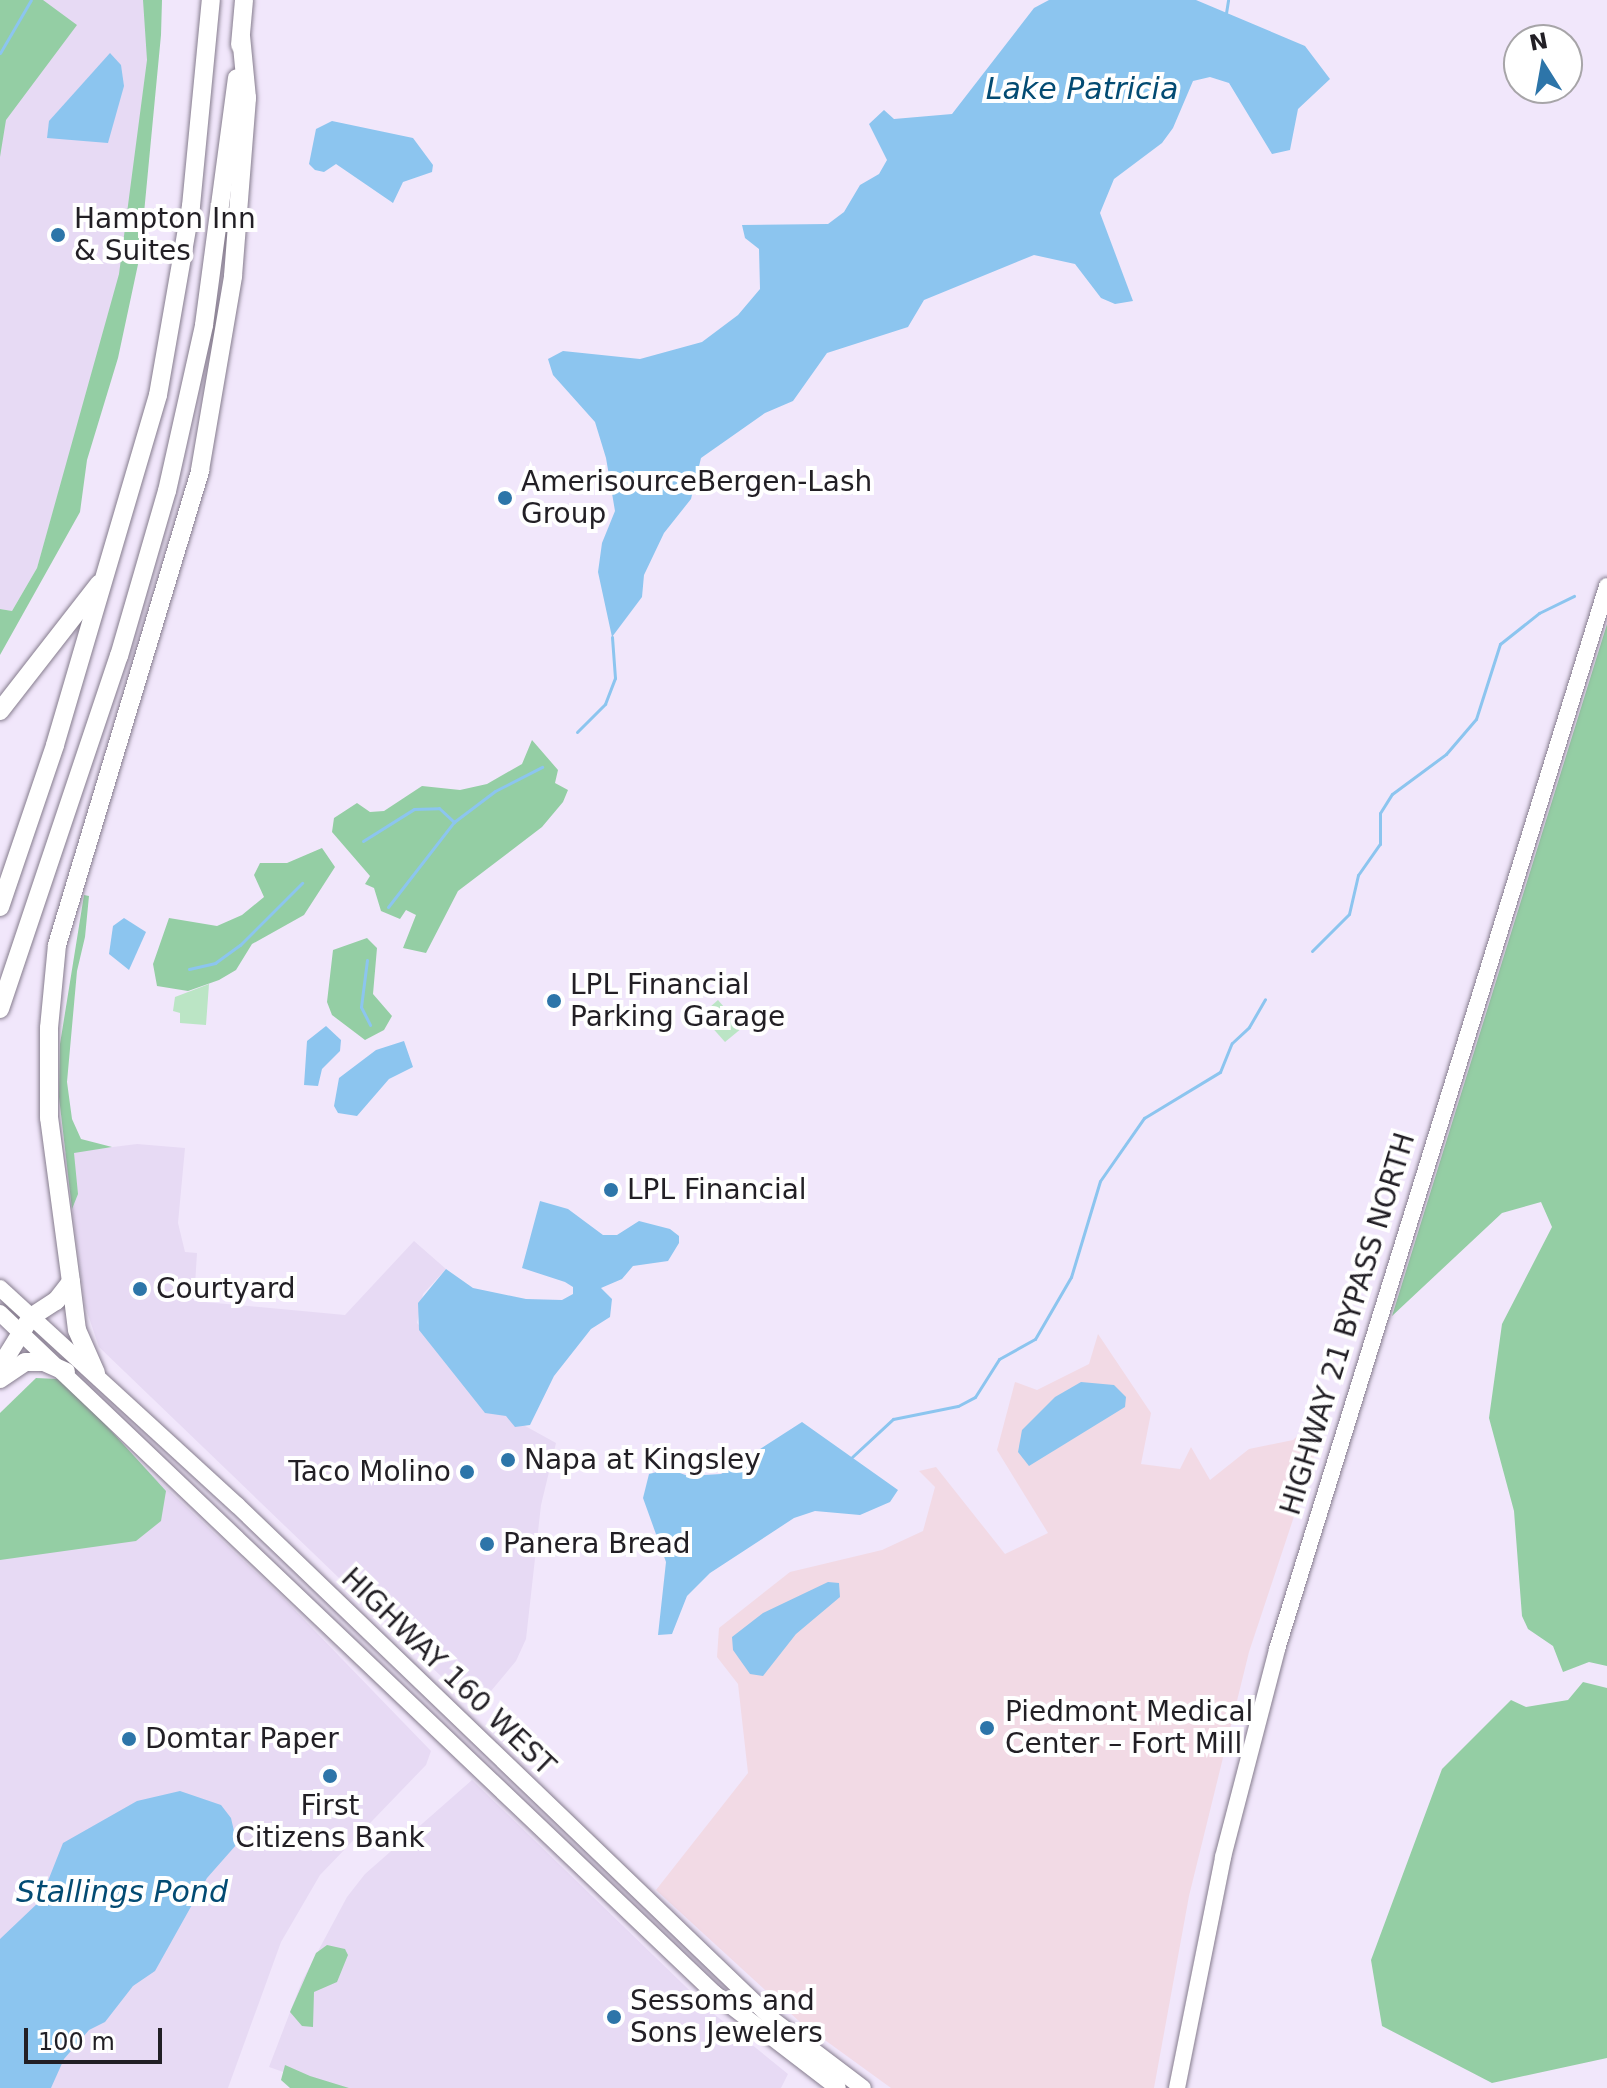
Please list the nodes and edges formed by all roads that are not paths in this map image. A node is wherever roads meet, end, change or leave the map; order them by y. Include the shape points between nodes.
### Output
1 (211, 0) edge
2 (244, 0) edge
3 (241, 36) junction
4 (108, 572) junction
5 (1607, 586) edge
6 (0, 711) edge
7 (0, 907) edge
8 (0, 1009) edge
9 (71, 1282) junction
10 (0, 1288) edge
11 (0, 1313) edge
12 (26, 1324) junction
13 (0, 1367) edge
14 (66, 1372) junction
15 (96, 1373) junction
16 (0, 1379) edge
17 (838, 2088) edge
18 (863, 2088) edge
19 (1177, 2088) edge

1 - 4 highway via 191,206 158,395
2 - 3 highway
3 - 8 highway via 204,325 167,491 119,656
3 - 9 highway via 246,114 233,276 211,414 180,548 78,863 57,945 49,1028 49,1118
4 - 6 highway via 36,672
4 - 7 highway
5 - 19 main road, HIGHWAY 21 BYPASS NORTH via 1277,1649 1223,1857
9 - 12 highway
9 - 15 highway via 77,1330
10 - 12 main road, HIGHWAY 160 WEST
11 - 12 main road, HIGHWAY 160 WEST
12 - 13 highway
12 - 14 main road, HIGHWAY 160 WEST
12 - 15 main road, HIGHWAY 160 WEST
14 - 16 highway via 44,1362 25,1362
14 - 17 main road, HIGHWAY 160 WEST via 234,1539 714,1993
15 - 18 main road, HIGHWAY 160 WEST via 772,2019

